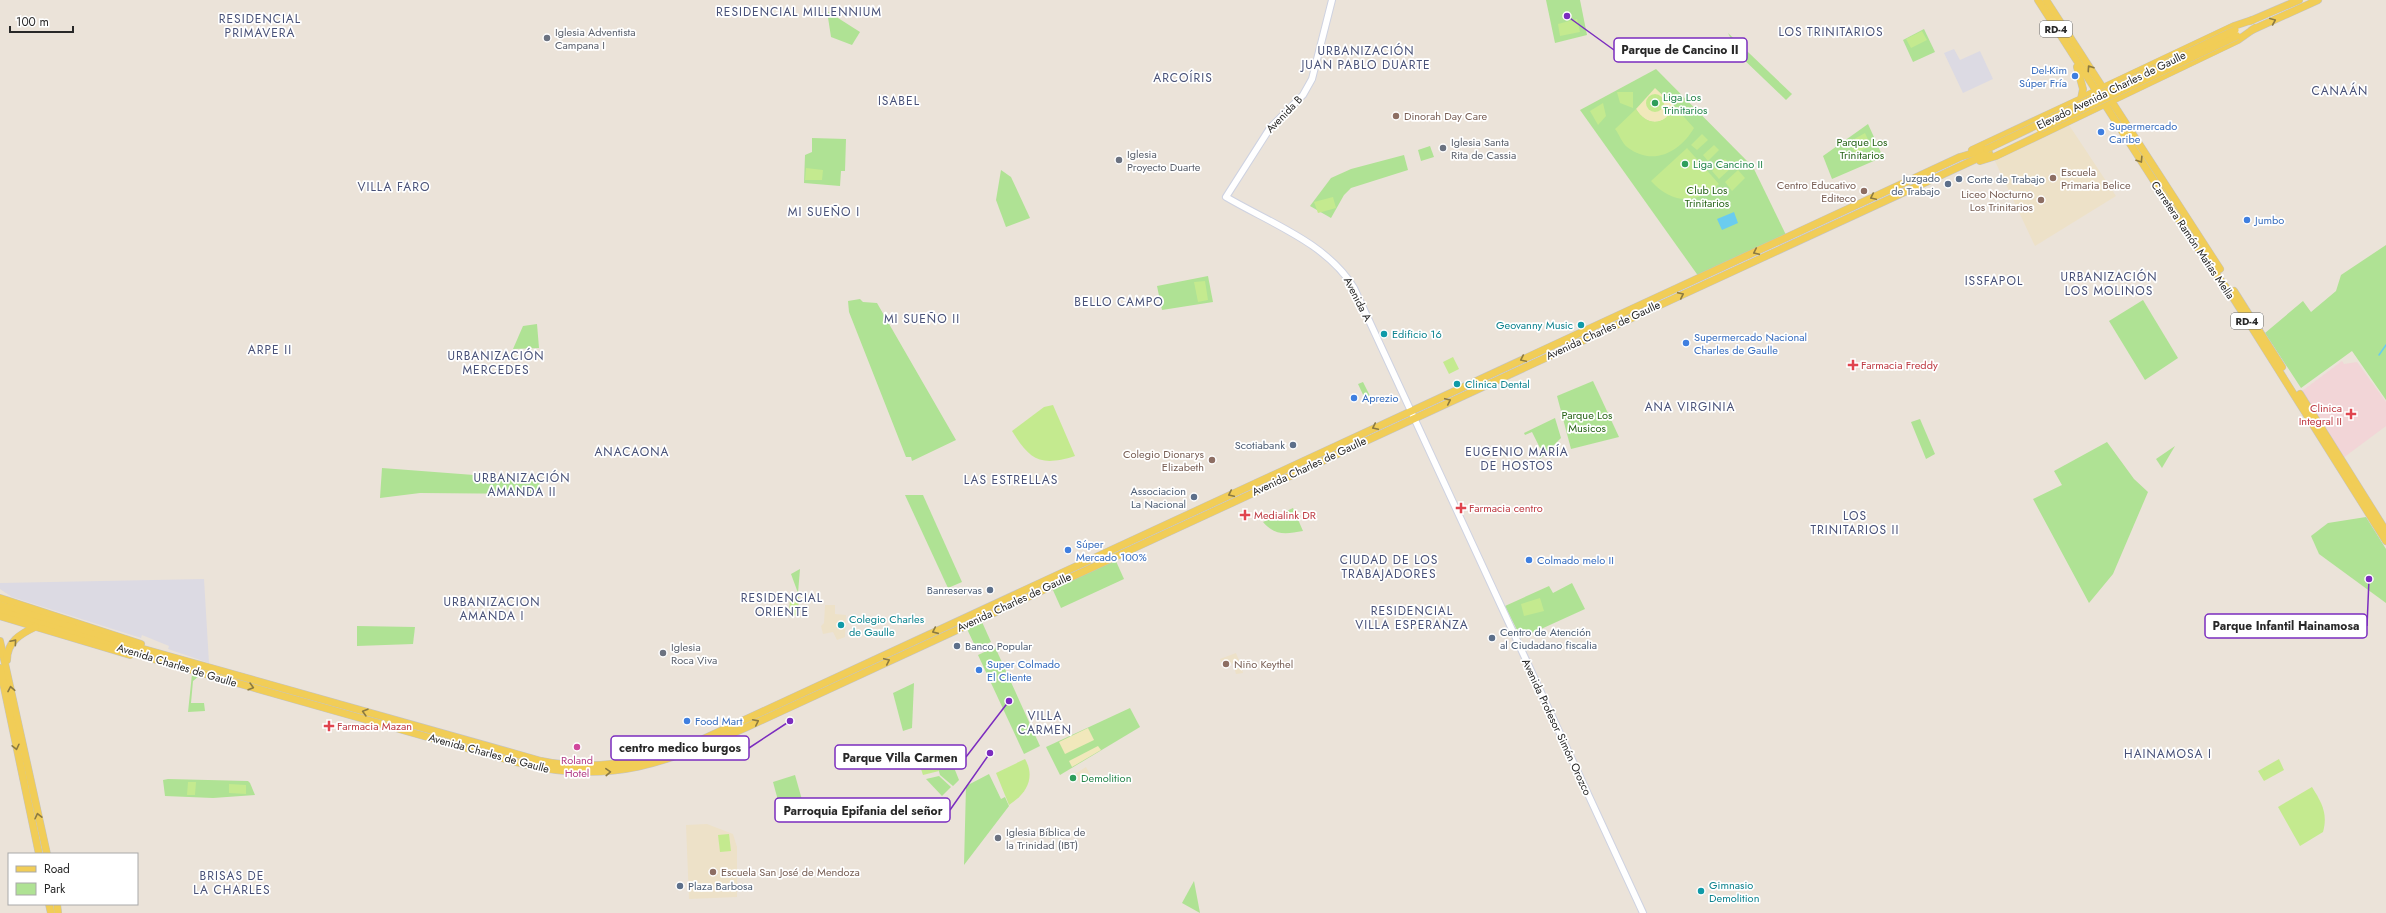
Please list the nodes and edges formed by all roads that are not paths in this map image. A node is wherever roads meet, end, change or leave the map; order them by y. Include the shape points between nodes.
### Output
1 (1332, 0) edge
2 (2038, 0) edge
3 (2046, 0) edge
4 (2299, 0) edge
5 (2318, 0) edge
6 (2252, 20) junction
7 (2255, 28) junction
8 (2236, 33) junction
9 (2074, 57) junction
10 (2111, 84) junction
11 (2100, 89) junction
12 (2084, 97) junction
13 (2110, 101) junction
14 (2094, 109) junction
15 (1988, 151) junction
16 (1960, 157) junction
17 (1963, 166) junction
18 (1226, 197) joint
19 (1411, 414) junction
20 (2386, 531) edge
21 (2386, 541) edge
22 (0, 593) edge
23 (0, 598) edge
24 (0, 605) edge
25 (30, 607) junction
26 (0, 611) edge
27 (0, 616) edge
28 (35, 627) junction
29 (0, 641) edge
30 (121, 645) junction
31 (165, 654) junction
32 (163, 662) junction
33 (3, 667) edge
34 (435, 736) junction
35 (38, 853) edge
36 (46, 853) edge
37 (1643, 913) edge

1 - 18 main road, Avenida B via 1316,67 1309,84 1295,104 1270,128
2 - 9 main road, Carretera Ramón Matías Mella / RD-4
11 -> 3 main road, Carretera Ramón Matías Mella / RD-4
4 - 6 main road
7 -> 5 main road
6 - 8 main road
6 - 10 main road
7 - 8 main road
7 - 13 main road via 2238,40
8 - 15 main road, Elevado Avenida Charles de Gaulle, bridge
9 - 11 main road, Carretera Ramón Matías Mella / RD-4
9 - 12 main road
10 - 11 main road
10 - 13 main road
11 - 12 main road
11 - 13 main road, Carretera Ramón Matías Mella / RD-4
12 - 14 main road via 2094,98
12 - 16 main road
13 - 14 main road
13 - 20 main road, Carretera Ramón Matías Mella / RD-4
13 -> 21 main road, Carretera Ramón Matías Mella / RD-4 via 2190,237 2218,274
14 - 17 main road via 1996,156
15 - 16 main road, Avenida Charles de Gaulle
15 - 17 main road, Avenida Charles de Gaulle
16 -> 19 main road, Avenida Charles de Gaulle
19 -> 17 main road, Avenida Charles de Gaulle
18 - 19 main road, Avenida A via 1316,248 1338,266 1354,288
19 - 34 main road, Avenida Charles de Gaulle via 818,689 685,754 632,769 597,773 562,772
19 - 37 main road, Avenida Profesor Simón Orozco
22 - 25 main road
23 - 25 main road
24 - 30 main road, Avenida Charles de Gaulle
25 - 31 main road via 132,640
26 - 30 main road, Avenida Charles de Gaulle
27 - 28 main road
28 - 32 main road via 116,652
33 -> 28 main road via 9,646 16,638
29 - 33 main road
30 - 31 main road, Avenida Charles de Gaulle
30 - 32 main road, Avenida Charles de Gaulle
34 -> 31 main road, Avenida Charles de Gaulle
32 -> 34 main road, Avenida Charles de Gaulle
33 -> 35 main road
36 -> 33 main road

